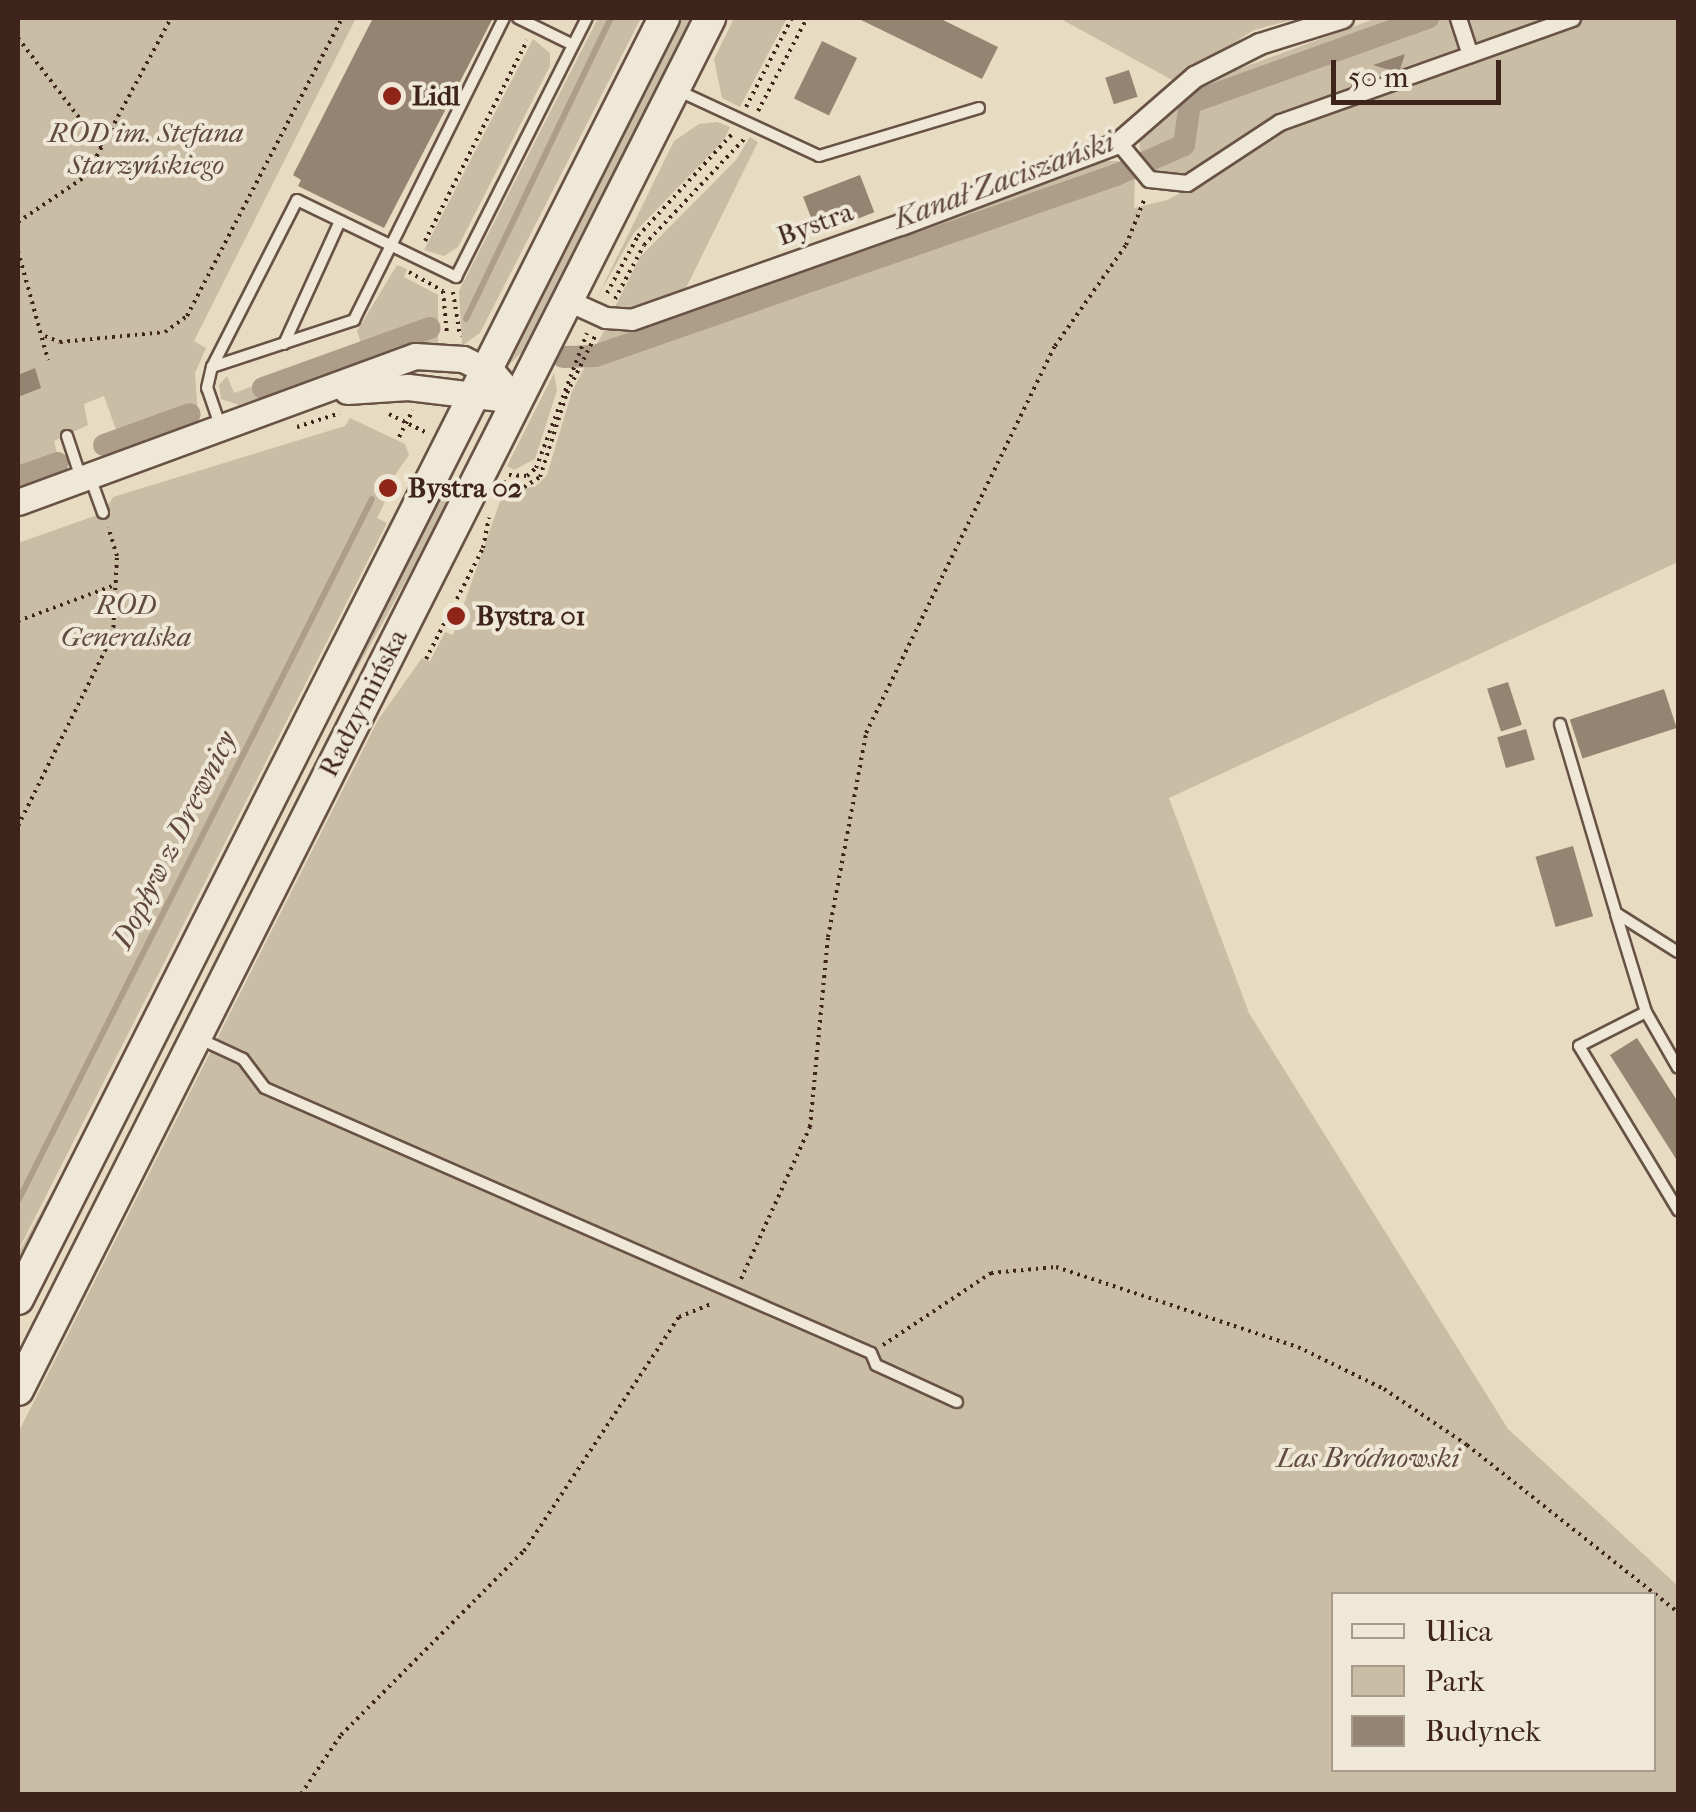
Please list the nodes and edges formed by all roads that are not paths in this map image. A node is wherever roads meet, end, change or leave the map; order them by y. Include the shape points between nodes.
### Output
1 (504, 18) edge
2 (518, 18) edge
3 (587, 18) edge
4 (664, 18) edge
5 (710, 18) edge
6 (1343, 18) edge
7 (1572, 18) edge
8 (1458, 20) edge
9 (573, 45) junction
10 (1470, 54) junction
11 (673, 88) junction
12 (979, 108) dead end
13 (1119, 143) junction
14 (340, 221) junction
15 (390, 246) junction
16 (566, 300) junction
17 (284, 344) junction
18 (212, 368) junction
19 (481, 383) junction
20 (322, 392) junction
21 (419, 397) junction
22 (516, 400) junction
23 (221, 429) junction
24 (67, 436) dead end
25 (444, 442) junction
26 (85, 478) junction
27 (18, 502) edge
28 (103, 513) road end
29 (1560, 724) dead end
30 (1616, 914) junction
31 (1678, 952) edge
32 (1646, 1012) junction
33 (195, 1037) junction
34 (1678, 1068) edge
35 (1678, 1210) edge
36 (18, 1299) edge
37 (18, 1390) edge
38 (957, 1402) dead end

1 - 15 lane
2 - 9 lane
3 - 9 lane
4 - 19 main road, Radzymińska
5 - 11 main road, Radzymińska
6 - 13 street, Bystra via 1260,44 1195,77
7 - 10 street
8 - 10 street
9 - 15 lane via 456,277
10 - 13 street via 1266,128 1187,183 1141,171
11 - 12 lane via 819,156
11 - 16 main road, Radzymińska
13 - 16 street, Bystra via 632,320 601,316
14 - 15 lane
14 - 17 lane
14 - 18 lane via 297,200
15 - 17 lane via 354,320
16 - 22 main road, Radzymińska
17 - 18 lane
18 - 23 lane via 206,388
19 - 20 street via 456,357 426,355
19 - 21 street
19 - 22 street
19 - 25 main road, Radzymińska
20 - 21 street
20 - 23 street
21 - 25 street via 447,415
22 - 33 main road, Radzymińska
23 - 26 street
24 - 26 lane
25 - 36 main road, Radzymińska
26 - 27 street
26 - 28 lane
29 - 30 lane
30 - 31 lane
30 - 32 lane
32 - 34 lane
32 - 35 lane via 1579,1046
33 - 37 main road, Radzymińska
33 - 38 lane via 243,1059 265,1088 871,1353 876,1365

